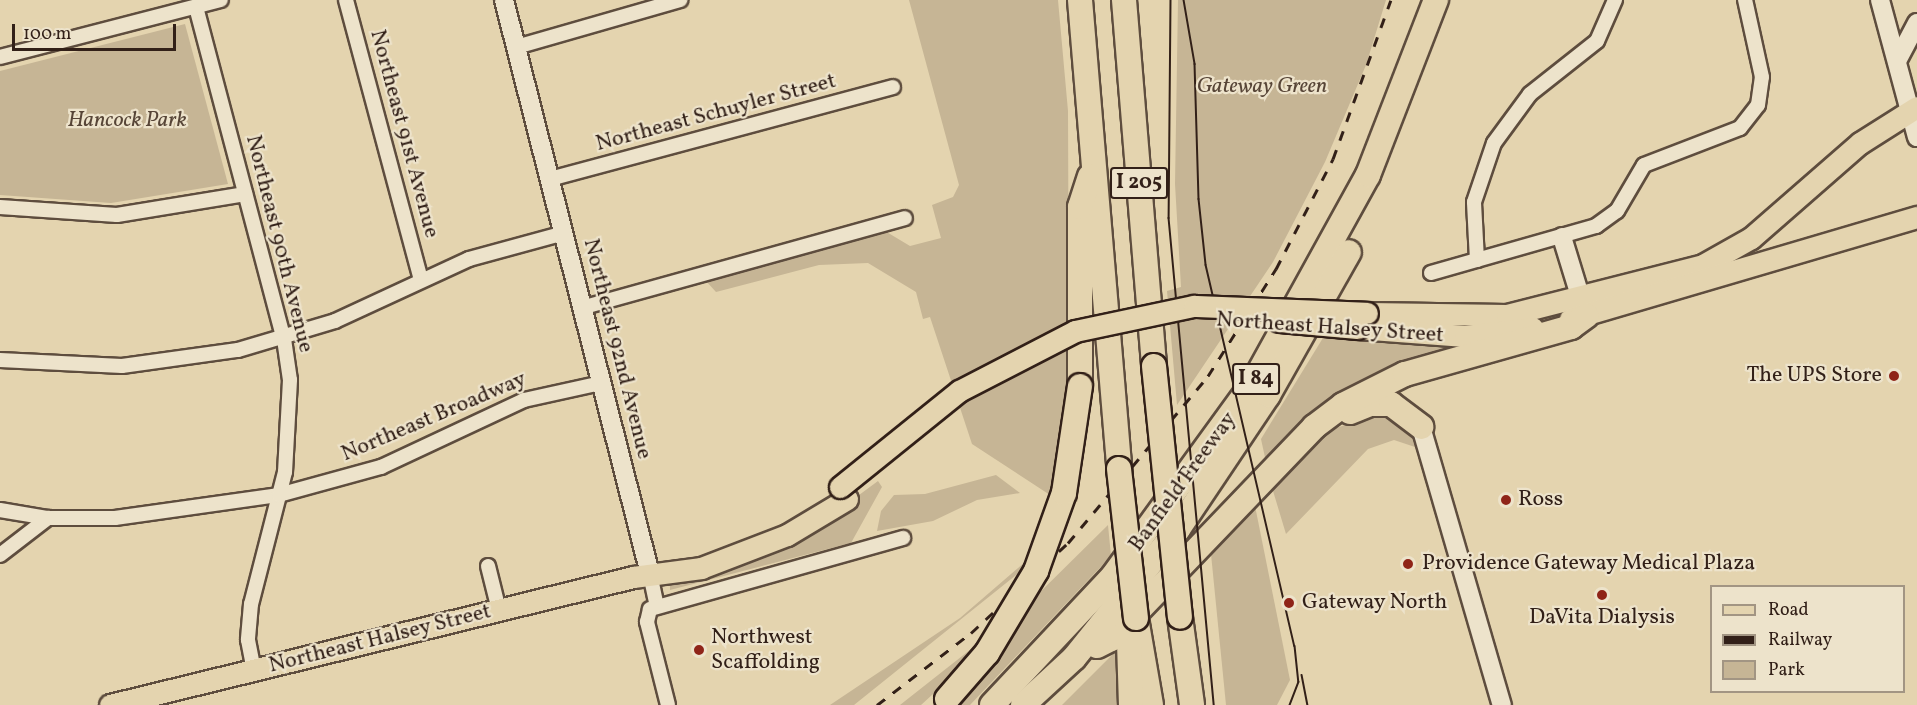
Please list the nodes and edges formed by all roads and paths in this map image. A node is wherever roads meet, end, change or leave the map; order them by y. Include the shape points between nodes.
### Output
1 (221, 0) edge
2 (346, 0) edge
3 (504, 0) edge
4 (680, 0) edge
5 (1080, 0) edge
6 (1124, 0) edge
7 (1436, 0) edge
8 (1452, 0) edge
9 (1615, 0) edge
10 (1745, 0) edge
11 (1880, 0) edge
12 (196, 7) junction
13 (1917, 24) edge
14 (516, 47) junction
15 (0, 57) edge
16 (1897, 62) junction
17 (893, 87) dead end
18 (1913, 109) edge
19 (1917, 137) edge
20 (1093, 169) junction
21 (550, 179) junction
22 (245, 194) junction
23 (0, 207) edge
24 (1917, 217) edge
25 (904, 218) dead end
26 (564, 233) junction
27 (1562, 237) junction
28 (1477, 260) junction
29 (1431, 273) dead end
30 (421, 279) junction
31 (581, 308) junction
32 (1583, 308) junction
33 (284, 339) junction
34 (0, 360) edge
35 (601, 383) junction
36 (1314, 427) junction
37 (1421, 427) joint
38 (279, 495) junction
39 (0, 510) edge
40 (48, 518) junction
41 (903, 538) dead end
42 (0, 555) edge
43 (488, 566) dead end
44 (650, 574) junction
45 (657, 606) junction
46 (499, 610) junction
47 (1074, 658) junction
48 (1137, 664) junction
49 (254, 670) junction
50 (153, 700) edge
51 (944, 702) edge
52 (110, 705) edge
53 (668, 705) edge
54 (992, 705) edge
55 (1023, 705) edge
56 (1131, 705) edge
57 (1151, 705) edge
58 (1192, 705) edge
59 (1502, 705) edge

1 - 12 street
2 - 30 street, Northeast 91st Avenue
3 - 14 street, Northeast 92nd Avenue
4 - 14 street
5 - 20 highway, I 205
6 - 58 highway, I 205, bridge via 1155,366
7 - 54 highway, Banfield Freeway / I 84 via 1368,175 1252,385 1113,576
8 - 47 highway, Banfield Freeway / I 84 via 1398,145 1304,335 1178,529
9 - 28 street via 1598,41 1530,94 1494,142 1474,202
10 - 27 street via 1761,64 1758,105 1730,135 1644,165 1608,220
11 - 16 street
12 - 15 street
12 - 22 street, Northeast 90th Avenue
13 - 16 street
14 - 21 street, Northeast 92nd Avenue
16 - 18 street
17 - 21 street, Northeast Schuyler Street
18 - 19 street
18 - 32 main road, Northeast Halsey Street via 1860,143 1732,251
20 - 48 highway, I 205, bridge via 1136,618 1128,643
20 - 51 highway, bridge via 1080,207 1080,386 1064,493 1036,571 987,653
21 - 26 street, Northeast 92nd Avenue
22 - 23 street via 117,215
22 - 33 street, Northeast 90th Avenue
24 - 32 main road, Northeast Halsey Street
25 - 31 street
26 - 30 street via 469,258
26 - 31 street, Northeast 92nd Avenue
27 - 28 street
27 - 32 street
28 - 29 street
30 - 33 street via 357,312
31 - 35 street, Northeast 92nd Avenue
32 - 36 highway via 1571,327 1388,381
32 - 44 main road, Northeast Halsey Street, bridge via 1480,336 1362,320 1195,320 1079,344 967,402 843,493 747,553 678,574
33 - 34 street via 122,366
33 - 38 street, Northeast 90th Avenue via 290,420
35 - 38 street, Northeast Broadway via 524,400 381,467
35 - 44 street, Northeast 92nd Avenue
36 - 37 highway via 1380,403 1400,407
36 - 47 highway via 1111,639
37 - 59 street
38 - 40 street, Northeast Broadway via 142,516
38 - 49 street, Northeast 90th Avenue via 251,604 248,640
39 - 40 street, Northeast Broadway
40 - 42 street
41 - 45 street
43 - 46 street
44 - 45 street, Northeast 92nd Avenue
44 - 46 main road, Northeast Halsey Street
45 - 53 street via 647,613 647,622
46 - 49 main road, Northeast Halsey Street
47 - 55 highway, Banfield Freeway / I 84
48 - 56 highway
48 - 57 highway
49 - 50 main road, Northeast Halsey Street
50 - 52 main road, Northeast Halsey Street

